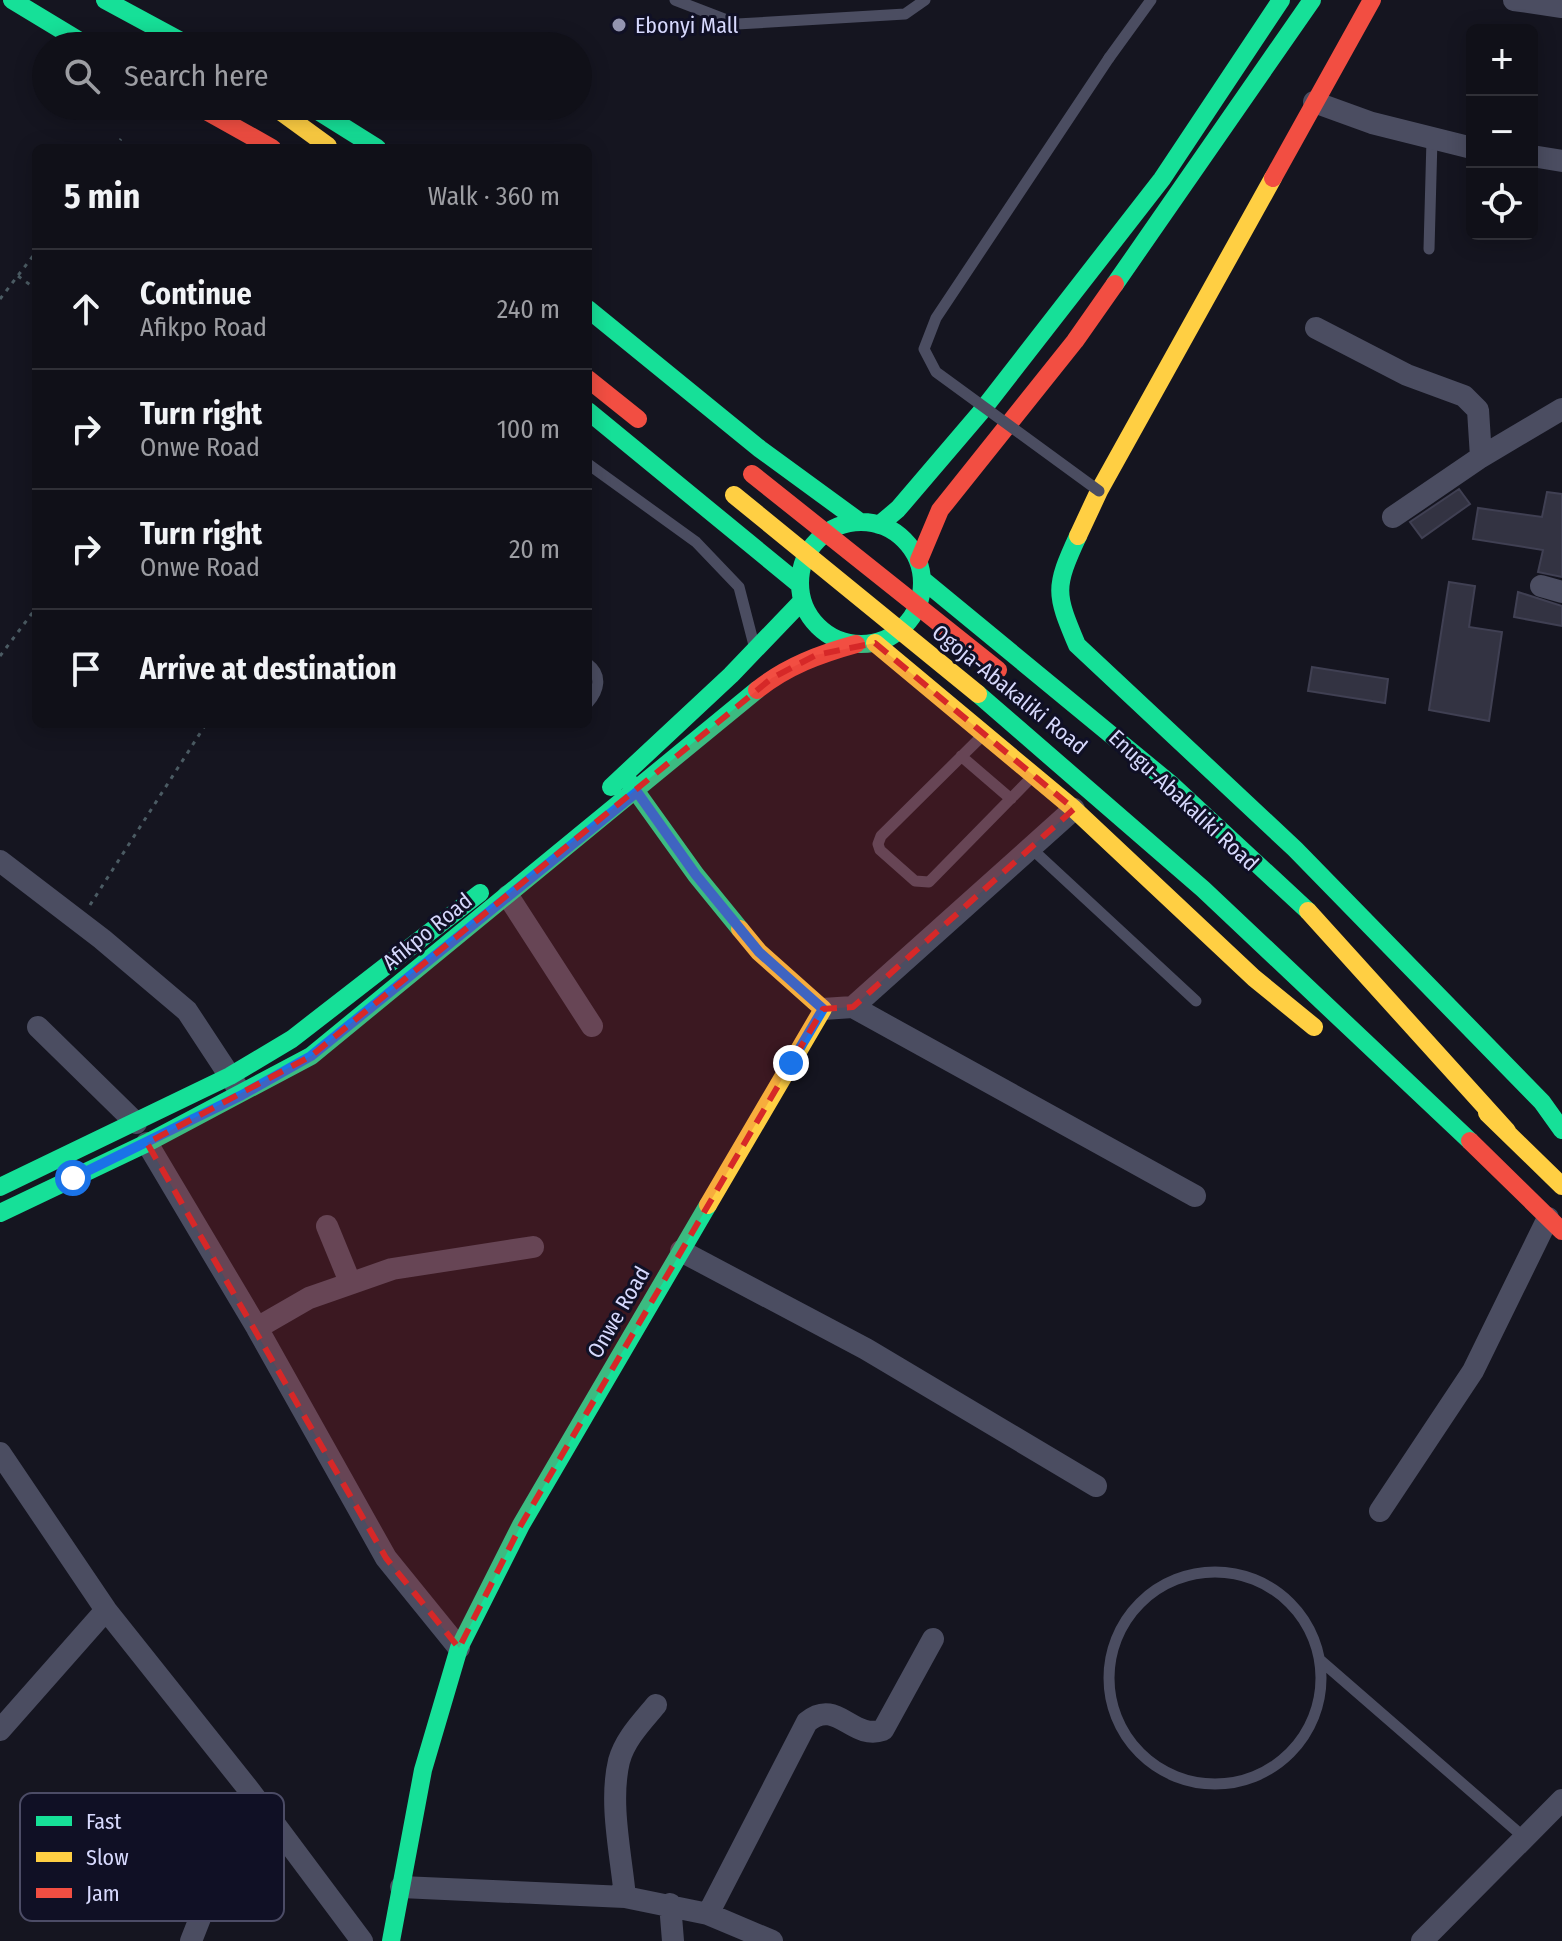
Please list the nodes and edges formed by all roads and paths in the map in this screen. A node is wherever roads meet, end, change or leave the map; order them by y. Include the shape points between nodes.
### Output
1 (12, 0) edge
2 (105, 0) edge
3 (675, 0) edge
4 (925, 0) edge
5 (1151, 0) edge
6 (1281, 0) edge
7 (1312, 0) edge
8 (1372, 0) edge
9 (1514, 0) edge
10 (1562, 7) edge
11 (65, 32) edge
12 (164, 32) edge
13 (1314, 102) junction
14 (201, 120) edge
15 (222, 120) edge
16 (292, 120) edge
17 (332, 120) edge
18 (121, 139) dead end
19 (1432, 139) junction
20 (117, 144) edge
21 (234, 144) edge
22 (265, 144) edge
23 (325, 144) edge
24 (371, 144) edge
25 (1466, 147) edge
26 (1538, 157) edge
27 (1562, 161) edge
28 (1429, 249) dead end
29 (32, 257) edge
30 (18, 276) junction
31 (32, 286) edge
32 (0, 299) edge
33 (592, 312) edge
34 (1316, 328) dead end
35 (1036, 342) junction
36 (1061, 358) junction
37 (592, 382) edge
38 (1562, 409) edge
39 (592, 414) edge
40 (649, 427) dead end
41 (1481, 457) junction
42 (592, 467) edge
43 (746, 469) dead end
44 (728, 490) dead end
45 (1099, 491) junction
46 (1393, 517) dead end
47 (860, 522) junction
48 (879, 525) junction
49 (919, 560) junction
50 (923, 580) junction
51 (801, 593) junction
52 (32, 613) edge
53 (865, 644) junction
54 (755, 650) junction
55 (0, 656) edge
56 (592, 667) edge
57 (1004, 675) dead end
58 (592, 699) edge
59 (203, 728) edge
60 (983, 735) junction
61 (961, 756) junction
62 (625, 776) junction
63 (1033, 776) junction
64 (637, 792) junction
65 (1011, 799) junction
66 (1074, 809) junction
67 (1033, 850) junction
68 (0, 861) edge
69 (508, 896) junction
70 (80, 922) junction
71 (1358, 995) dead end
72 (1196, 1001) dead end
73 (853, 1007) junction
74 (823, 1009) junction
75 (592, 1026) dead end
76 (38, 1027) dead end
77 (1328, 1038) dead end
78 (1365, 1068) dead end
79 (236, 1086) junction
80 (136, 1123) junction
81 (1562, 1130) edge
82 (1507, 1131) junction
83 (147, 1143) junction
84 (1482, 1151) junction
85 (1562, 1186) edge
86 (0, 1187) edge
87 (1195, 1196) dead end
88 (0, 1213) edge
89 (1555, 1224) edge
90 (327, 1226) dead end
91 (533, 1247) dead end
92 (681, 1251) junction
93 (350, 1282) junction
94 (257, 1328) junction
95 (0, 1453) edge
96 (1096, 1486) dead end
97 (1380, 1511) dead end
98 (106, 1610) junction
99 (933, 1639) dead end
100 (459, 1648) junction
101 (1320, 1660) junction
102 (656, 1705) dead end
103 (0, 1730) edge
104 (250, 1791) edge
105 (1562, 1800) edge
106 (284, 1837) edge
107 (1527, 1839) junction
108 (401, 1887) junction
109 (625, 1897) junction
110 (670, 1904) junction
111 (708, 1914) junction
112 (199, 1921) edge
113 (191, 1941) edge
114 (362, 1941) edge
115 (391, 1941) edge
116 (673, 1941) edge
117 (772, 1941) edge
118 (1422, 1941) edge

1 - 11 main road
2 - 12 main road
3 - 4 lane via 737,24 905,14
5 - 45 lane, bridge via 936,318 924,349 936,372
6 - 35 main road via 1162,179
7 - 36 main road
8 - 13 main road
9 - 10 street
13 - 19 street
13 - 45 main road
14 - 21 main road
15 - 22 main road
16 - 23 main road
17 - 24 main road
18 - 20 path
19 - 25 street
19 - 28 lane
26 - 27 street
29 - 30 path
30 - 31 path
30 - 32 path
33 - 47 main road via 760,449
34 - 41 street via 1407,375 1464,396 1478,410
35 - 36 main road
35 - 48 main road via 898,509
36 - 49 main road via 940,510
37 - 40 main road
38 - 41 street
39 - 51 main road
41 - 46 street
42 - 54 lane via 696,542 739,587
43 - 57 main road, bridge
44 - 84 main road, Ogoja-Abakaliki Road, bridge via 1096,791
45 - 81 main road via 1060,575 1059,603 1077,645 1295,849 1542,1102
47 - 48 main road
47 - 51 main road via 837,527 817,540 804,561
48 - 49 main road via 909,544
49 - 50 main road
50 - 53 main road via 915,613 891,638
50 - 82 main road via 1172,785 1320,922
51 - 53 main road via 822,631
51 - 54 main road, Afikpo Road
52 - 55 path
53 - 60 main road
53 - 64 main road, Afikpo Road via 816,655 772,678
54 - 62 main road, Afikpo Road
56 - 58 lane via 599,681
59 - 70 path
60 - 61 lane
60 - 63 main road
61 - 65 lane
61 - 65 lane via 878,844 915,881 929,882
62 - 64 main road
62 - 79 main road, Afikpo Road
63 - 65 lane
63 - 66 main road
64 - 69 main road, Afikpo Road
64 - 74 main road via 759,952
66 - 67 street
66 - 77 main road via 1254,978
67 - 72 lane
67 - 73 street
68 - 70 street
69 - 75 street
69 - 79 main road, Afikpo Road via 311,1056
70 - 79 street via 187,1011
71 - 82 main road
73 - 74 street
73 - 87 street
74 - 92 main road, Onwe Road
76 - 80 street
78 - 84 main road via 1426,1117
79 - 80 main road, Afikpo Road
79 - 83 main road, Afikpo Road
80 - 86 main road, Afikpo Road
82 - 85 main road
83 - 88 main road, Afikpo Road
83 - 94 street
84 - 89 main road
89 - 97 street via 1473,1371
90 - 93 street
91 - 93 street via 392,1269
92 - 96 street via 866,1349
92 - 100 main road, Onwe Road via 521,1525
93 - 94 street
94 - 100 street via 386,1558
95 - 98 street
98 - 103 street
98 - 104 street
99 - 111 street via 883,1730 866,1732 828,1713 817,1713 807,1722
100 - 108 main road, Onwe Road via 423,1770
101 - 101 lane via 1308,1627 1272,1589 1222,1573 1188,1576 1149,1596 1121,1629 1110,1662 1111,1697 1127,1737 1158,1768 1190,1781 1234,1782 1274,1766 1300,1742 1320,1695
101 - 107 lane
102 - 109 street via 633,1731 619,1760 616,1791
105 - 107 street
106 - 114 street
107 - 118 street
108 - 109 street
108 - 115 main road, Onwe Road
109 - 110 street
110 - 111 street
110 - 116 street
111 - 117 street
112 - 113 street

